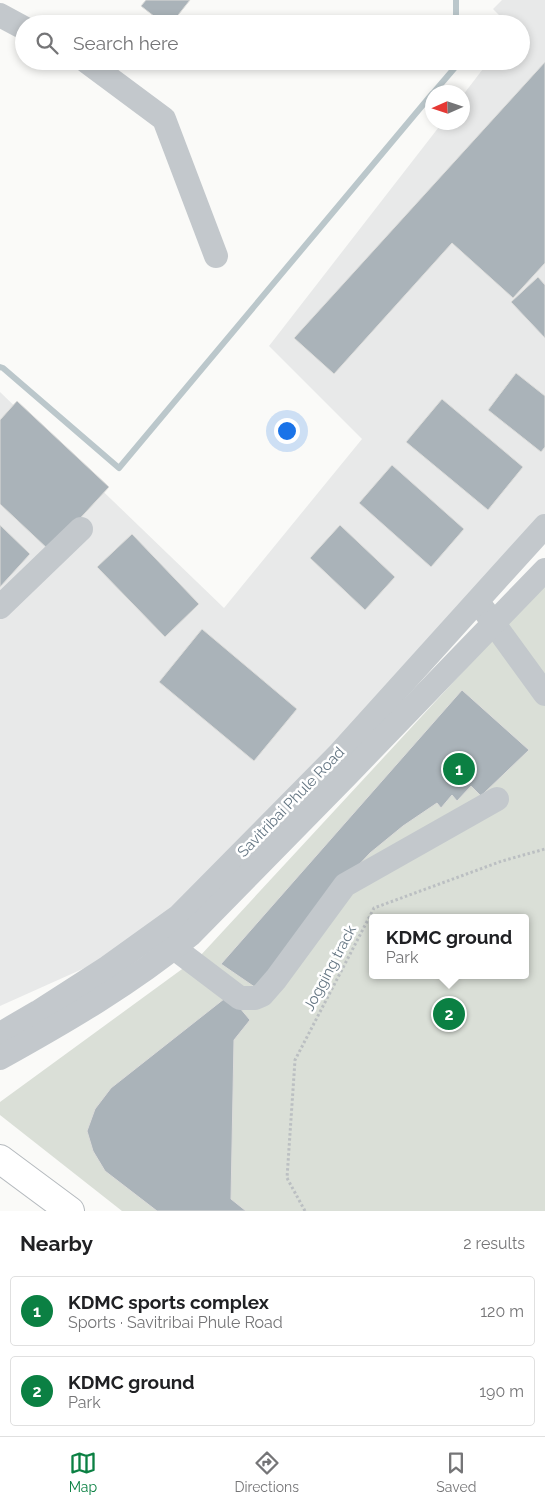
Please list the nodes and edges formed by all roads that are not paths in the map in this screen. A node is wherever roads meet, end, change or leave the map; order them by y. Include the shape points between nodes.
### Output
1 (0, 15) edge
2 (15, 23) edge
3 (98, 70) edge
4 (216, 256) dead end
5 (545, 526) edge
6 (81, 529) dead end
7 (545, 570) edge
8 (477, 601) junction
9 (0, 606) edge
10 (494, 623) junction
11 (545, 694) edge
12 (498, 799) dead end
13 (213, 896) junction
14 (174, 948) junction
15 (0, 1034) edge
16 (0, 1058) edge
17 (0, 1159) edge
18 (0, 1178) edge
19 (43, 1211) edge
20 (70, 1211) edge

1 - 2 street
3 - 4 street via 164,118
5 - 8 street, Savitribai Phule Road
6 - 9 street
7 - 10 street, Savitribai Phule Road
8 - 10 street
8 - 13 street, Savitribai Phule Road
10 - 11 street
10 - 13 street, Savitribai Phule Road
12 - 14 street via 345,885 262,995 240,998
13 - 14 street, Savitribai Phule Road
13 - 15 street, Savitribai Phule Road
14 - 16 street, Savitribai Phule Road via 49,1031
17 - 20 main road
18 - 19 main road

